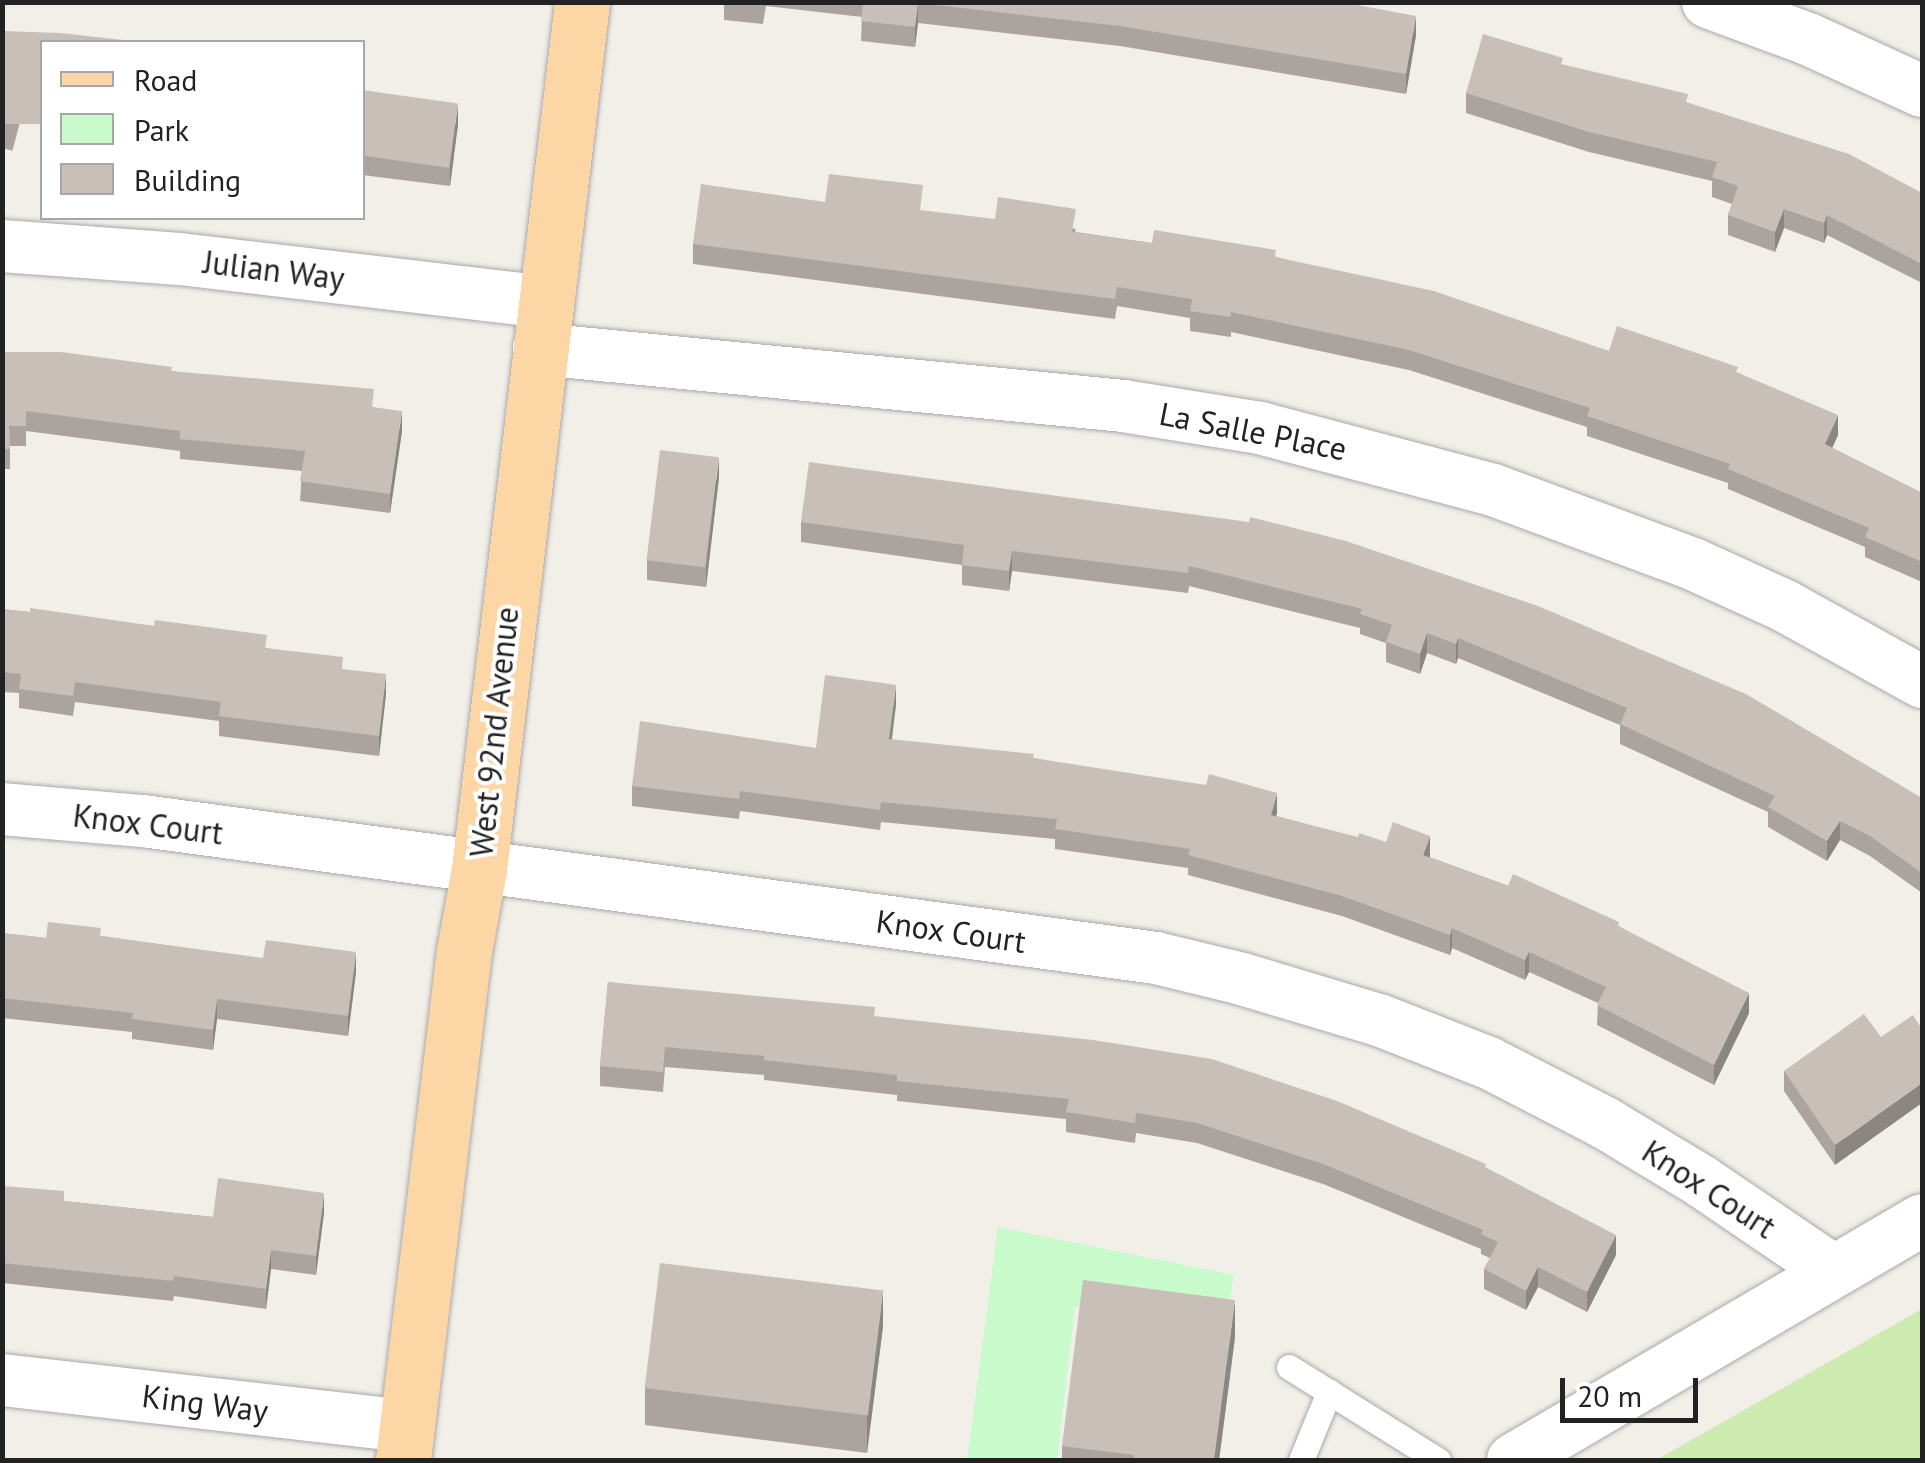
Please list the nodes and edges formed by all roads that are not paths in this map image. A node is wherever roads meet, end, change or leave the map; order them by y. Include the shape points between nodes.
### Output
1 (582, 2) edge
2 (1708, 2) edge
3 (1922, 91) edge
4 (2, 246) edge
5 (542, 326) junction
6 (1922, 682) edge
7 (2, 810) edge
8 (480, 868) junction
9 (1922, 1220) edge
10 (1832, 1270) junction
11 (1289, 1366) dead end
12 (2, 1380) edge
13 (1329, 1392) junction
14 (405, 1443) edge
15 (1300, 1460) edge
16 (1438, 1460) edge
17 (1513, 1460) edge

1 - 5 main road, West 92nd Avenue
2 - 3 street
4 - 5 street, Julian Way via 180,259
5 - 6 street, La Salle Place via 1277,432 1493,490 1693,564
5 - 8 main road, West 92nd Avenue
7 - 8 street, Knox Court via 143,821
8 - 10 street, Knox Court via 1156,958 1242,979 1379,1020 1488,1063 1700,1180
8 - 14 main road, West 92nd Avenue via 464,951
9 - 10 street
10 - 17 street
11 - 13 lane
12 - 14 street, King Way
13 - 15 lane
13 - 16 lane

